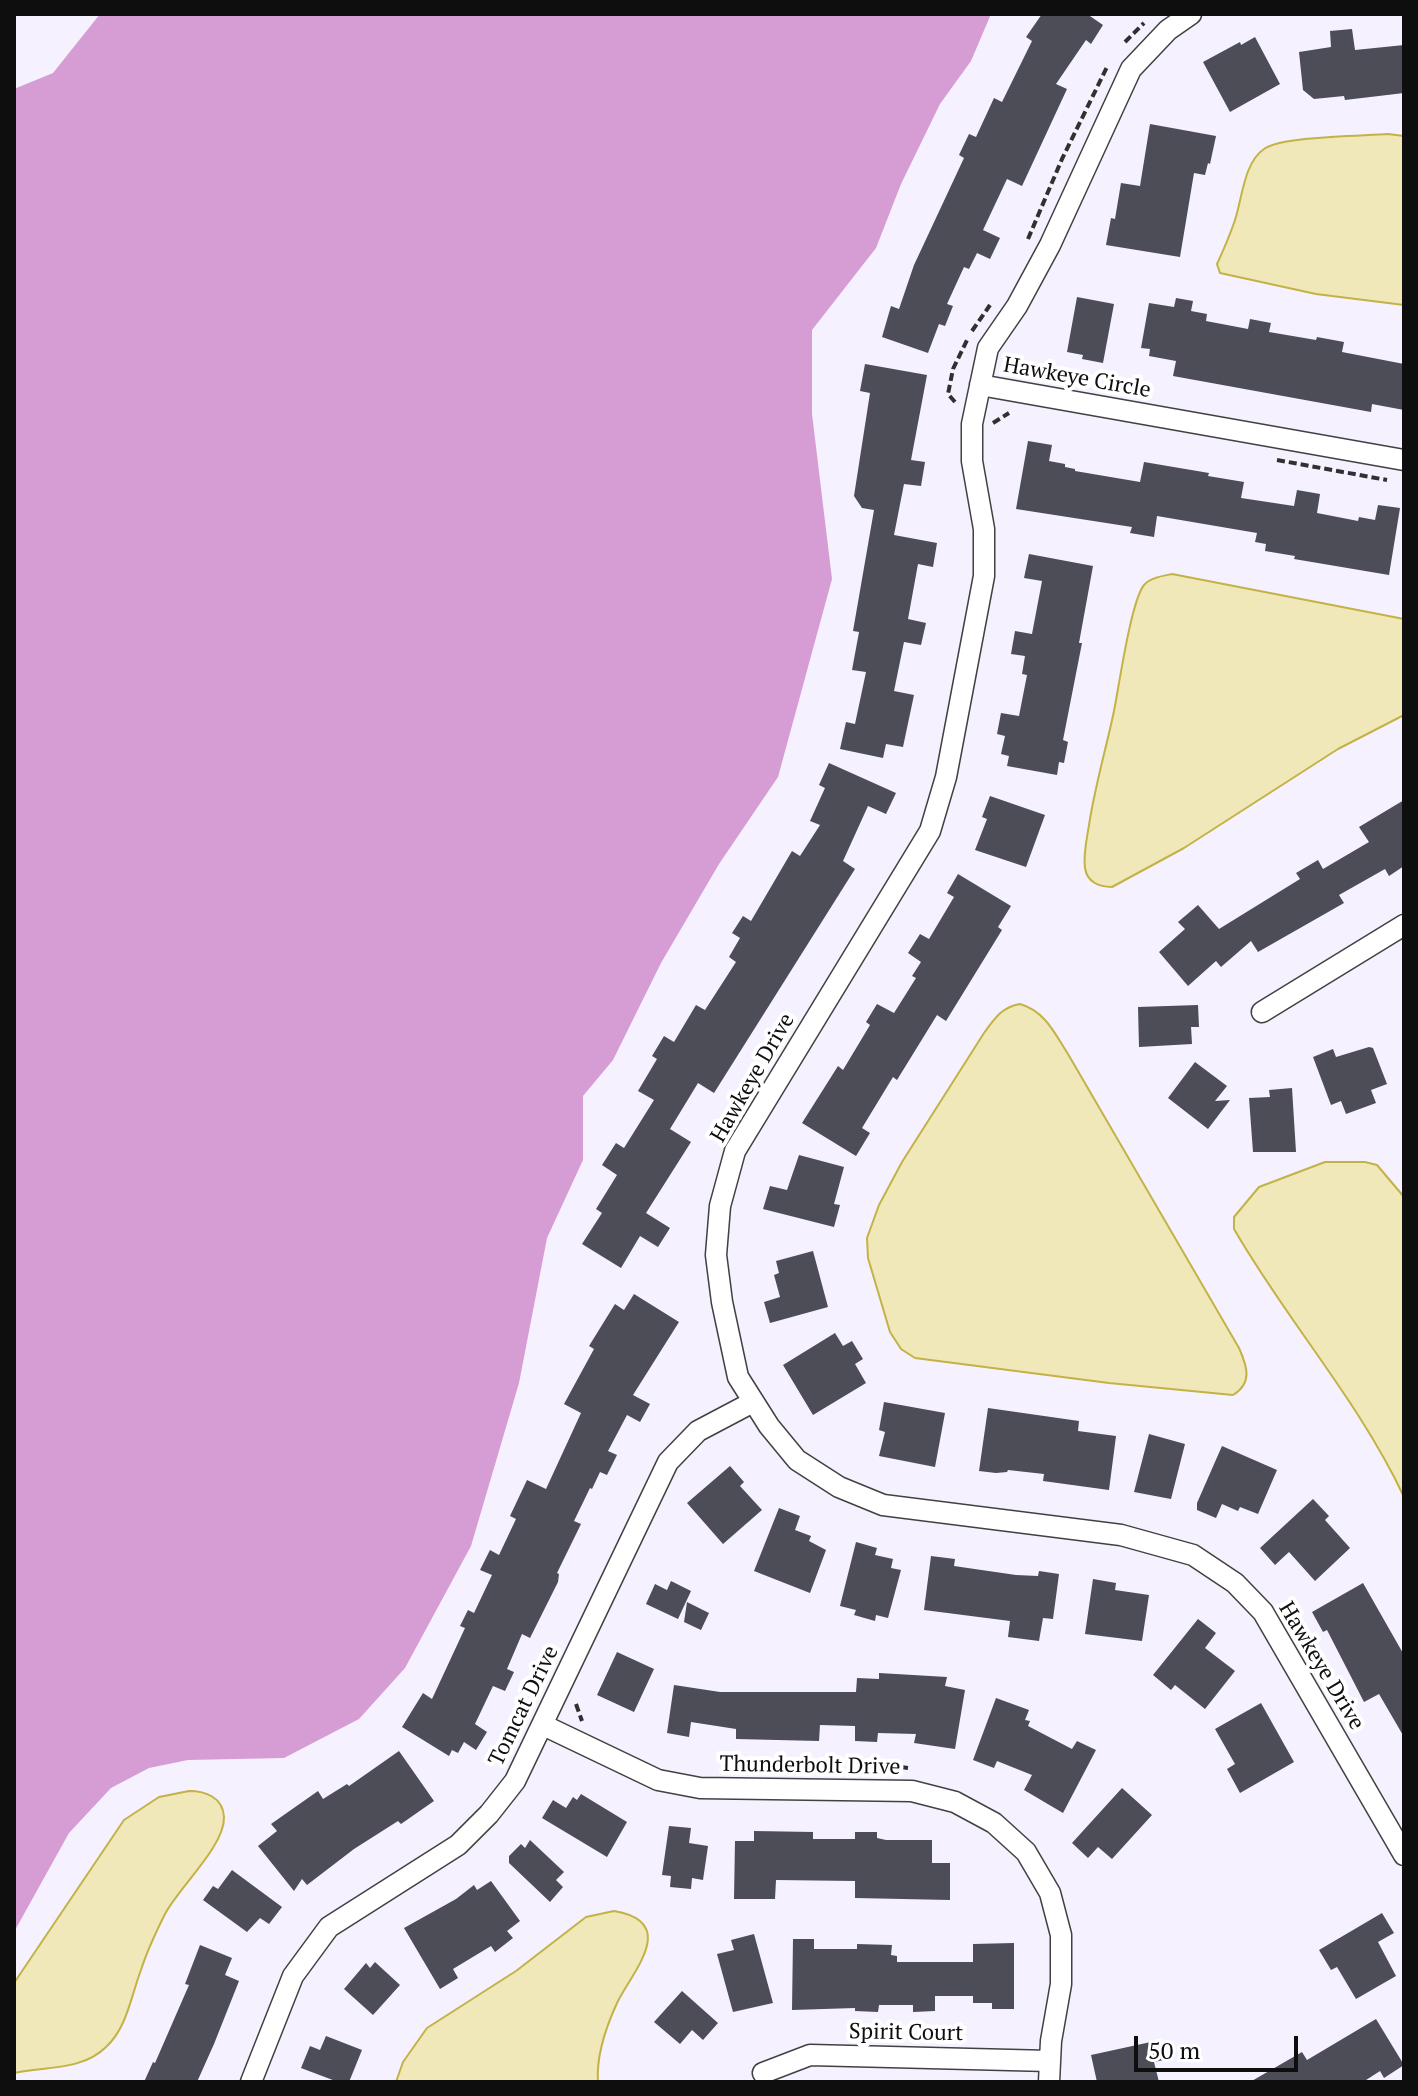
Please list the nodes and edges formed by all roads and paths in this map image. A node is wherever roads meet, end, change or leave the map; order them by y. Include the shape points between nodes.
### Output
1 (1191, 14) edge
2 (980, 385) junction
3 (1404, 460) edge
4 (1404, 925) edge
5 (1262, 1012) dead end
6 (753, 1402) junction
7 (579, 1694) dead end
8 (586, 1724) dead end
9 (543, 1725) junction
10 (734, 1766) dead end
11 (845, 1769) dead end
12 (872, 1769) dead end
13 (922, 1770) dead end
14 (1404, 1855) edge
15 (1050, 2061) junction
16 (763, 2073) dead end
17 (251, 2082) edge
18 (1049, 2082) edge

1 - 2 street, Hawkeye Circle via 1131,69 1050,245 988,348
2 - 3 street, Hawkeye Circle
2 - 6 street, Hawkeye Drive via 972,461 984,529 984,576 946,777 930,831 735,1151 720,1206 716,1255 722,1302 738,1377
4 - 5 street
6 - 9 street, Tomcat Drive via 698,1431 668,1462
6 - 14 street, Hawkeye Drive via 797,1460 839,1487 883,1505 1121,1535 1193,1555 1235,1583 1263,1612
7 - 8 path via 575,1706
9 - 15 street, Thunderbolt Drive via 658,1780 700,1788 912,1791 955,1802 994,1823 1026,1852 1050,1893 1061,1935 1061,1984
9 - 17 street, Tomcat Drive via 515,1781 458,1845 329,1927 293,1976
10 - 11 path
12 - 13 path
15 - 16 street, Spirit Court via 810,2055
15 - 18 street, Thunderbolt Drive

